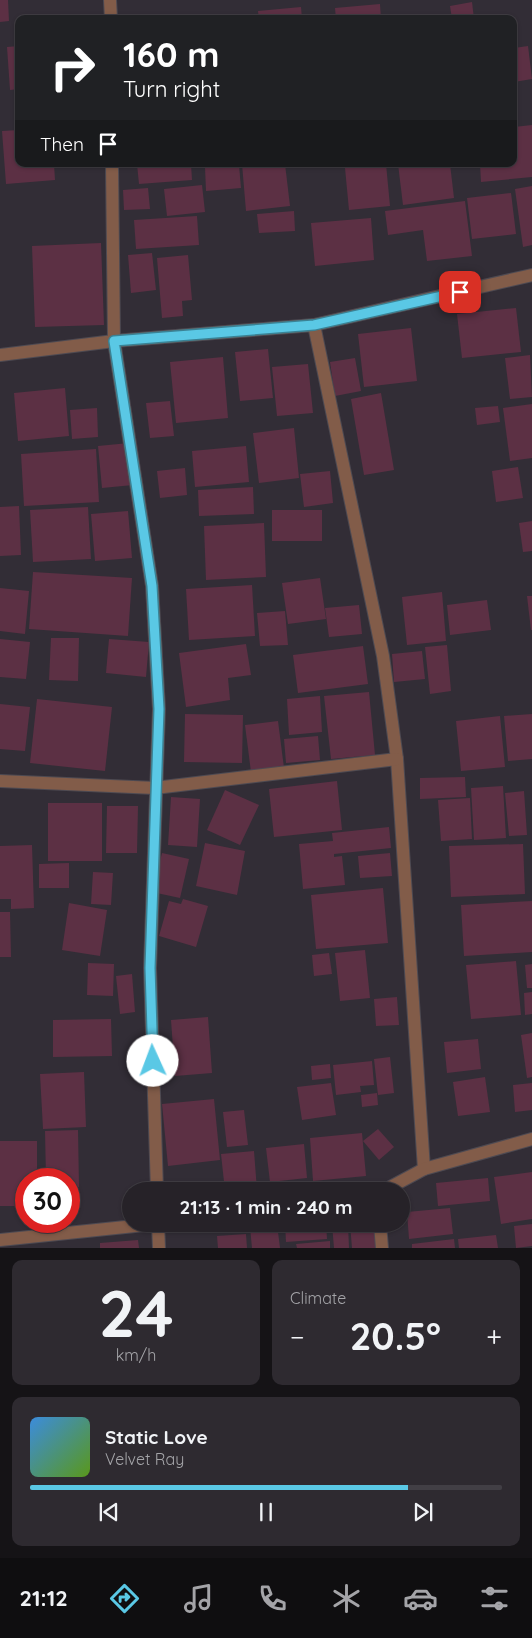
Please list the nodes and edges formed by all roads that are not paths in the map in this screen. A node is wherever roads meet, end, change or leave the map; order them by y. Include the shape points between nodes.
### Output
1 (110, 0) edge
2 (111, 15) edge
3 (112, 167) edge
4 (532, 275) edge
5 (314, 325) junction
6 (114, 341) junction
7 (0, 355) edge
8 (397, 760) junction
9 (0, 780) edge
10 (155, 788) junction
11 (532, 1140) edge
12 (424, 1170) junction
13 (157, 1182) edge
14 (401, 1182) edge
15 (122, 1227) edge
16 (157, 1232) edge
17 (381, 1232) edge
18 (0, 1240) edge
19 (159, 1248) edge
20 (382, 1248) edge

1 - 2 street
3 - 6 street
4 - 5 street
5 - 6 street
5 - 8 street via 383,656
6 - 7 street
6 - 10 street via 152,586 159,709
8 - 10 street
8 - 12 street
9 - 10 street
10 - 13 street via 150,968
11 - 12 street
12 - 14 street
15 - 18 street
16 - 19 street
17 - 20 street

